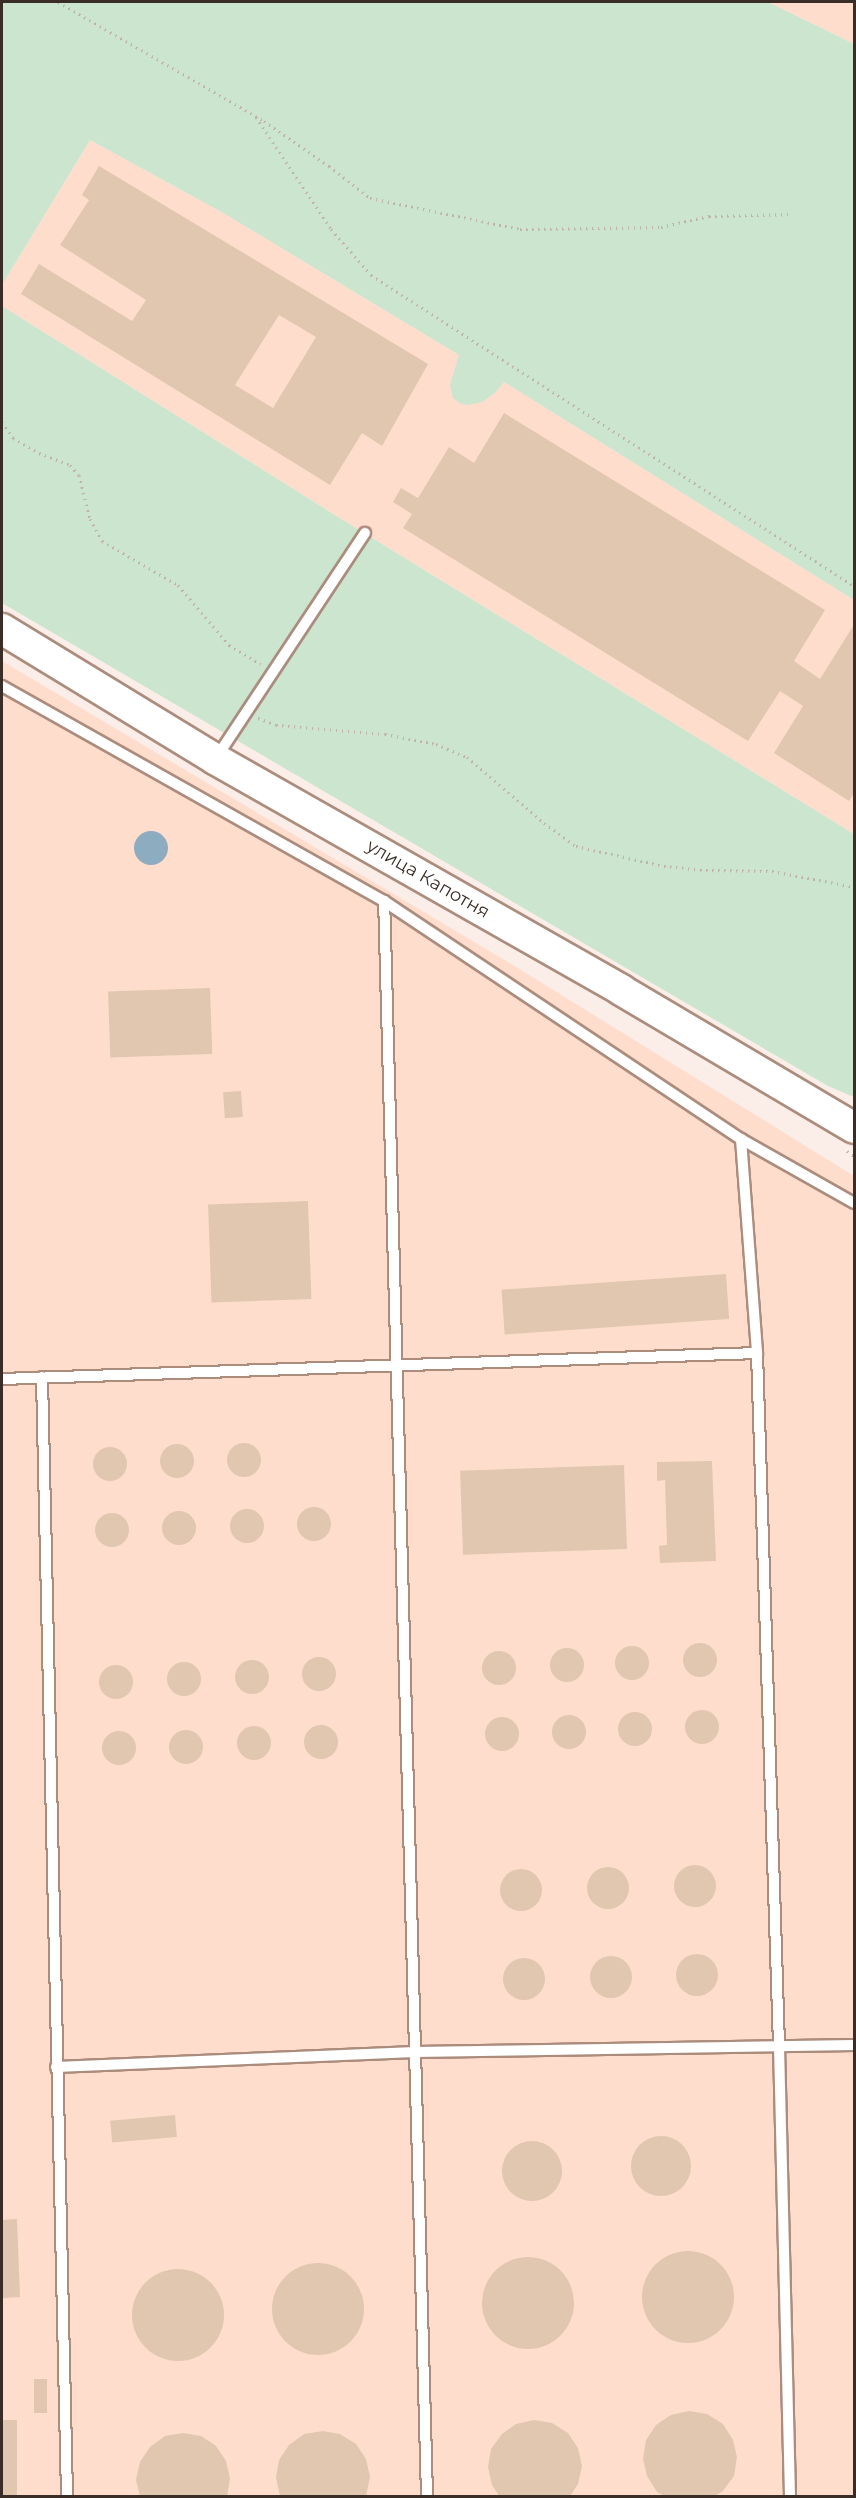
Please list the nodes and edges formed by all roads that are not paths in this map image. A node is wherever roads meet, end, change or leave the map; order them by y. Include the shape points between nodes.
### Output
1 (365, 533) dead end
2 (2, 629) edge
3 (2, 686) edge
4 (215, 759) junction
5 (384, 902) junction
6 (855, 1128) edge
7 (741, 1139) junction
8 (855, 1203) edge
9 (757, 1353) junction
10 (397, 1365) junction
11 (42, 1377) junction
12 (2, 1378) edge
13 (855, 2045) edge
14 (779, 2046) junction
15 (415, 2052) junction
16 (56, 2067) junction
17 (67, 2496) edge
18 (427, 2496) edge
19 (790, 2496) edge

1 - 4 lane
2 - 4 main road, улица Капотня
3 - 5 lane
4 - 6 main road, улица Капотня
5 - 7 lane
5 - 10 lane
7 - 8 lane
7 - 9 lane
9 - 10 lane
9 - 14 lane
10 - 11 lane
10 - 15 lane
11 - 12 lane
11 - 16 lane
13 - 14 lane
14 - 15 lane
14 - 19 lane
15 - 16 lane
15 - 18 lane
16 - 17 lane

